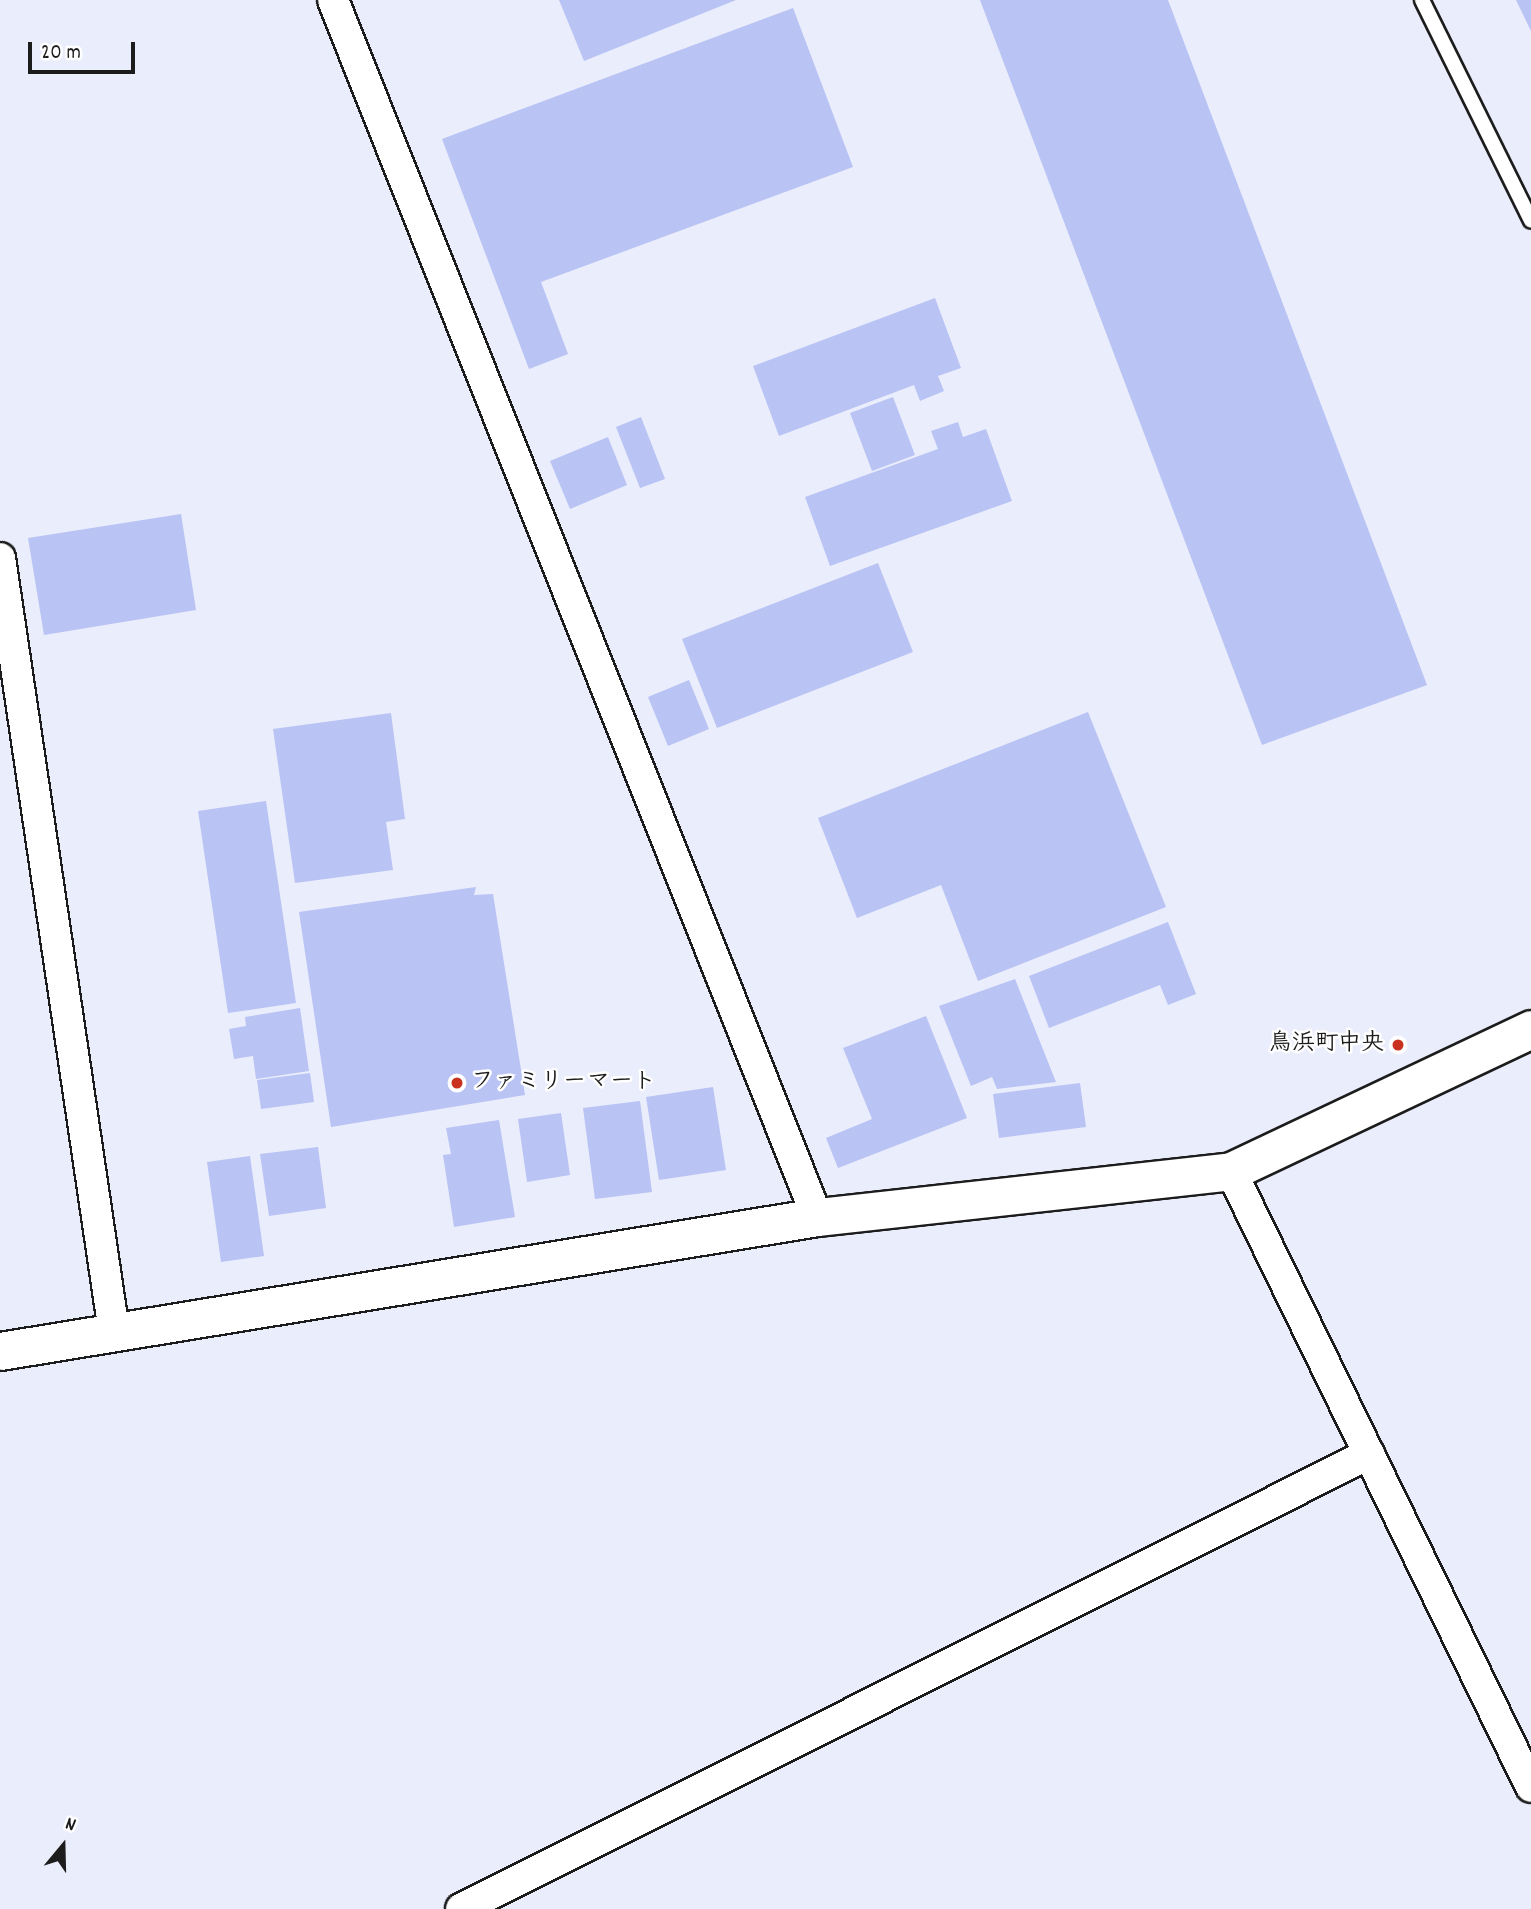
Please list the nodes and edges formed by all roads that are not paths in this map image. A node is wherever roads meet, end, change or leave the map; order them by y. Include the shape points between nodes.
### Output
1 (333, 0) edge
2 (1422, 0) edge
3 (1531, 221) edge
4 (0, 558) edge
5 (1531, 1029) edge
6 (1231, 1171) junction
7 (817, 1217) junction
8 (114, 1332) junction
9 (0, 1352) edge
10 (1369, 1454) junction
11 (1531, 1787) edge
12 (461, 1909) edge

1 - 7 street
2 - 3 lane
4 - 8 street
5 - 6 street
6 - 7 street
6 - 10 street
7 - 8 street
8 - 9 street
10 - 11 street
10 - 12 street

